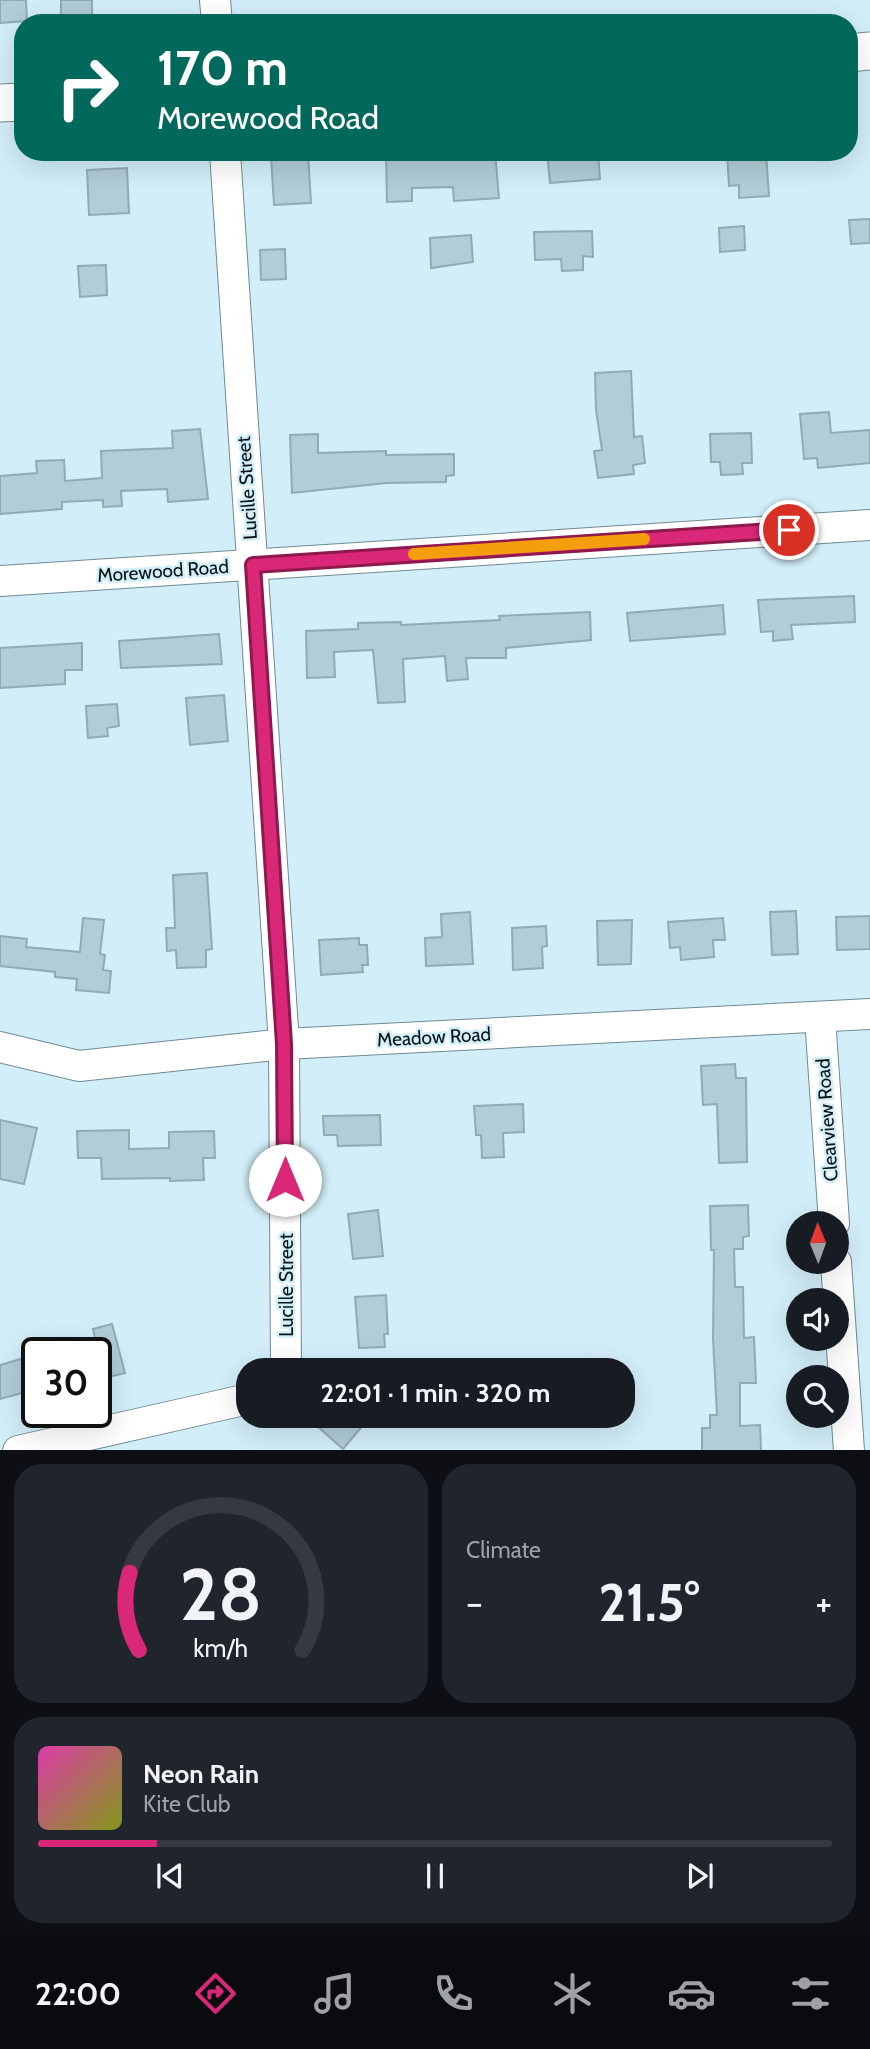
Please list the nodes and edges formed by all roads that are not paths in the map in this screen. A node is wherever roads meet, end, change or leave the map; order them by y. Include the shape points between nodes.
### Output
1 (226, 161) edge
2 (870, 525) edge
3 (253, 565) junction
4 (0, 581) edge
5 (870, 1014) edge
6 (820, 1017) junction
7 (284, 1044) junction
8 (0, 1048) edge
9 (833, 1211) edge
10 (837, 1274) edge
11 (286, 1358) edge
12 (236, 1402) edge
13 (22, 1450) edge
14 (849, 1450) edge

1 - 3 street, Lucille Street
2 - 3 street, Morewood Road
3 - 4 street, Morewood Road
3 - 7 street, Lucille Street
5 - 6 street, Meadow Road
6 - 7 street, Meadow Road
6 - 9 street, Clearview Road
7 - 8 street, Meadow Road via 79,1066
7 - 11 street, Lucille Street
10 - 14 street
12 - 13 street

